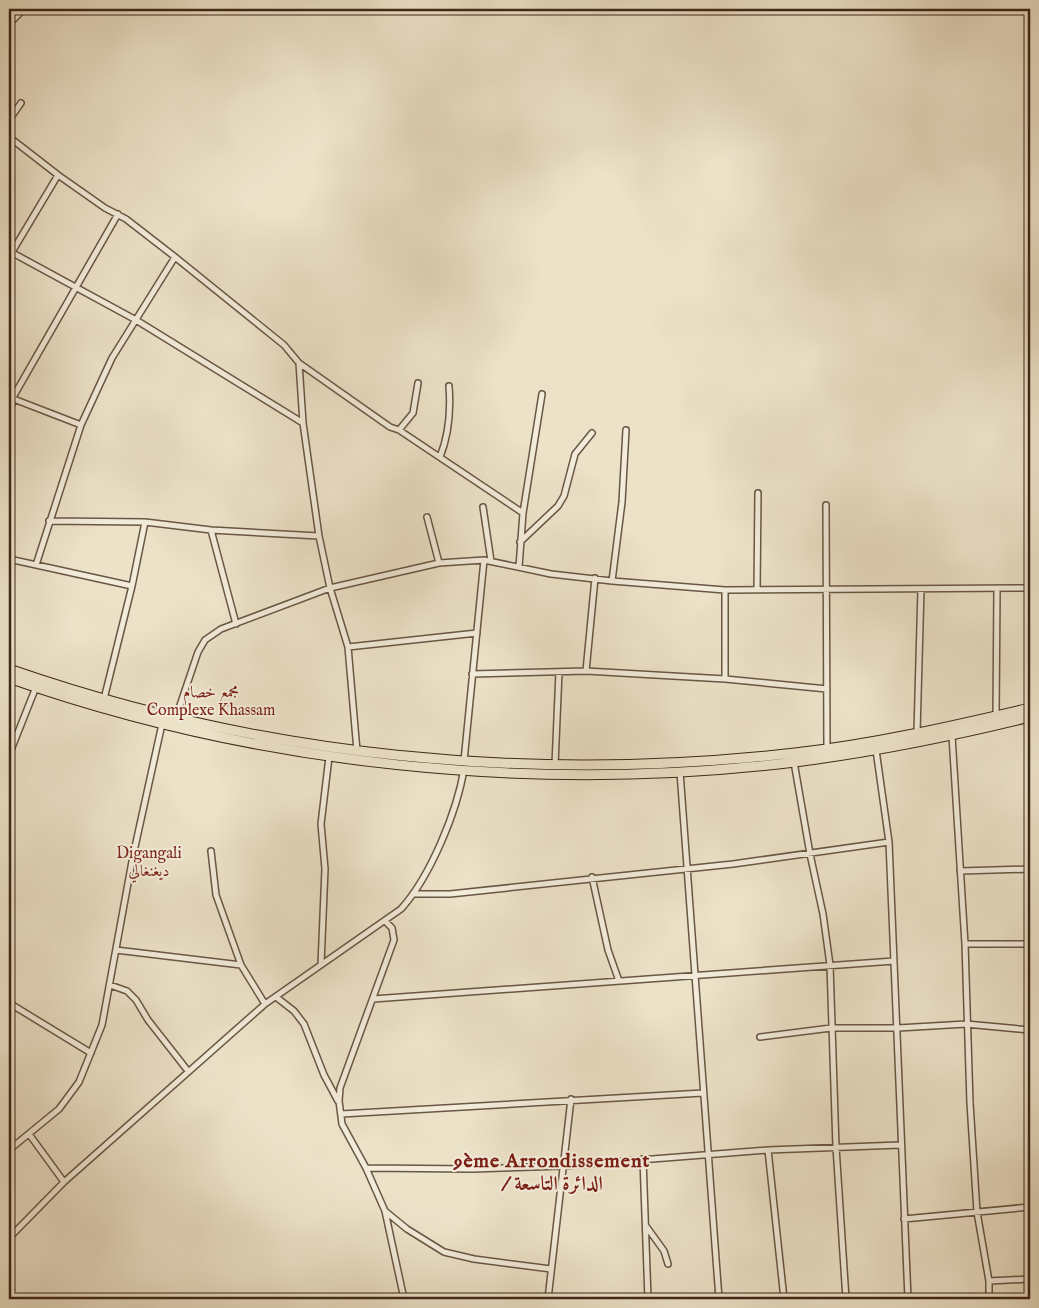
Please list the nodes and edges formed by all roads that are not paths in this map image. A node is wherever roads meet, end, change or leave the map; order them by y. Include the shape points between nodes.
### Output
1 (24, 9) edge
2 (9, 24) edge
3 (20, 103) dead end
4 (9, 120) edge
5 (9, 136) edge
6 (58, 175) junction
7 (118, 214) junction
8 (10, 254) edge
9 (175, 257) junction
10 (76, 287) junction
11 (136, 320) junction
12 (300, 363) junction
13 (418, 383) dead end
14 (449, 386) dead end
15 (542, 394) dead end
16 (10, 398) edge
17 (303, 423) junction
18 (81, 425) junction
19 (9, 427) edge
20 (399, 430) junction
21 (626, 430) dead end
22 (592, 433) dead end
23 (440, 457) junction
24 (758, 493) dead end
25 (826, 505) dead end
26 (483, 507) dead end
27 (523, 513) junction
28 (427, 517) dead end
29 (48, 522) junction
30 (145, 522) junction
31 (211, 530) junction
32 (319, 536) junction
33 (519, 542) junction
34 (9, 559) edge
35 (484, 560) junction
36 (491, 561) junction
37 (439, 563) junction
38 (36, 565) junction
39 (519, 567) junction
40 (595, 578) junction
41 (612, 582) junction
42 (132, 586) junction
43 (330, 588) junction
44 (1030, 588) edge
45 (921, 589) junction
46 (997, 589) junction
47 (725, 590) junction
48 (757, 590) junction
49 (828, 590) junction
50 (236, 624) junction
51 (476, 633) junction
52 (348, 647) junction
53 (9, 669) edge
54 (559, 672) junction
55 (586, 672) junction
56 (472, 674) junction
57 (9, 678) edge
58 (725, 679) junction
59 (36, 688) junction
60 (827, 688) junction
61 (104, 698) junction
62 (1030, 708) edge
63 (996, 716) junction
64 (176, 717) junction
65 (1030, 717) edge
66 (162, 724) junction
67 (917, 732) junction
68 (952, 736) junction
69 (827, 749) junction
70 (876, 750) junction
71 (357, 752) junction
72 (9, 755) edge
73 (329, 757) junction
74 (794, 762) junction
75 (556, 765) junction
76 (464, 767) junction
77 (680, 772) junction
78 (889, 842) junction
79 (211, 852) dead end
80 (810, 854) junction
81 (686, 868) junction
82 (1030, 869) edge
83 (960, 871) junction
84 (592, 877) junction
85 (414, 894) junction
86 (385, 921) junction
87 (965, 944) junction
88 (1030, 944) edge
89 (116, 950) junction
90 (894, 962) junction
91 (321, 964) junction
92 (830, 965) junction
93 (240, 966) junction
94 (694, 976) junction
95 (618, 981) junction
96 (110, 985) junction
97 (276, 997) junction
98 (373, 999) junction
99 (9, 1003) edge
100 (265, 1004) junction
101 (966, 1024) junction
102 (831, 1028) junction
103 (898, 1028) junction
104 (1030, 1030) edge
105 (760, 1037) dead end
106 (91, 1053) junction
107 (188, 1071) junction
108 (703, 1092) junction
109 (572, 1099) junction
110 (339, 1101) junction
111 (341, 1114) junction
112 (29, 1134) junction
113 (900, 1145) junction
114 (836, 1147) junction
115 (9, 1150) edge
116 (768, 1150) junction
117 (710, 1154) junction
118 (643, 1159) junction
119 (563, 1166) junction
120 (366, 1168) junction
121 (64, 1182) junction
122 (1030, 1207) edge
123 (385, 1211) junction
124 (978, 1212) junction
125 (904, 1219) junction
126 (645, 1226) junction
127 (9, 1238) edge
128 (668, 1264) dead end
129 (552, 1269) junction
130 (1030, 1279) edge
131 (989, 1281) junction
132 (404, 1299) edge
133 (548, 1299) edge
134 (648, 1299) edge
135 (719, 1299) edge
136 (784, 1299) edge
137 (839, 1299) edge
138 (846, 1299) edge
139 (908, 1299) edge
140 (990, 1299) edge

1 - 2 street
3 - 4 street
5 - 6 street
6 - 7 street
6 - 8 street
7 - 9 street
7 - 10 street
8 - 10 street
9 - 11 street
9 - 12 street via 284,345
10 - 11 street
10 - 16 street
11 - 17 street
11 - 18 street via 112,358
12 - 17 street
12 - 20 street via 390,427
13 - 20 street via 413,413
14 - 23 street via 447,439
15 - 27 street
16 - 18 street
16 - 19 street
17 - 32 street
18 - 29 street
20 - 23 street
21 - 41 street via 622,502
22 - 33 street via 574,454 564,496 558,506
23 - 27 street
24 - 48 street
25 - 49 street
26 - 36 street
27 - 33 street
28 - 37 street
29 - 30 street
29 - 38 street
30 - 31 street
30 - 42 street
31 - 32 street
31 - 50 street
32 - 43 street
33 - 39 street
34 - 38 street
35 - 36 street
35 - 37 street
35 - 51 street
36 - 39 street
37 - 43 street
38 - 42 street
39 - 40 street
40 - 41 street
40 - 55 street
41 - 47 street
42 - 61 street
43 - 50 street
43 - 52 street
44 - 46 street
45 - 46 street
45 - 49 street
45 - 67 street
46 - 63 street
47 - 48 street
47 - 58 street
48 - 49 street
49 - 60 street
50 - 64 street via 205,640
51 - 52 street
51 - 56 street
52 - 71 street
53 - 61 highway
54 - 55 street
54 - 56 street
54 - 75 street
55 - 58 street
56 - 76 street
57 - 59 highway
58 - 60 street
59 - 66 highway
59 - 72 street
60 - 69 street
61 - 64 highway
62 - 63 highway
63 - 67 highway
64 - 71 highway via 254,735
65 - 68 highway
66 - 73 highway
66 - 89 street
67 - 69 highway
68 - 70 highway
68 - 83 street
69 - 75 highway via 669,763
70 - 74 highway
70 - 78 street
71 - 76 highway
73 - 76 highway
73 - 91 street via 321,824 325,869
74 - 77 highway
74 - 80 street
75 - 76 highway
76 - 77 highway via 556,774
76 - 85 street via 456,801 436,854
77 - 81 street
78 - 80 street
78 - 90 street
79 - 93 street via 216,895
80 - 81 street
80 - 92 street via 824,914
81 - 84 street
81 - 94 street
82 - 83 street
83 - 87 street
84 - 85 street via 450,894
84 - 95 street
85 - 86 street
86 - 91 street
86 - 98 street via 392,928 394,940
87 - 88 street
87 - 101 street
89 - 93 street
89 - 96 street
90 - 92 street
90 - 103 street
91 - 97 street
92 - 94 street
92 - 102 street
93 - 100 street
94 - 95 street
94 - 108 street
95 - 98 street
96 - 106 street via 102,1025
96 - 107 street via 127,991 136,1000
97 - 100 street
97 - 110 street via 304,1024 324,1075
98 - 110 street via 344,1074
99 - 106 street
100 - 107 street
101 - 103 street
101 - 104 street
101 - 124 street
102 - 103 street
102 - 105 street
102 - 114 street
103 - 113 street
106 - 112 street via 79,1082 59,1109
107 - 121 street
108 - 109 street
108 - 117 street
109 - 111 street
109 - 119 street
110 - 111 street
111 - 120 street via 342,1124
112 - 115 street
112 - 121 street
113 - 114 street
113 - 125 street
114 - 116 street
114 - 138 street
116 - 117 street
116 - 136 street
117 - 118 street
117 - 135 street
118 - 119 street
118 - 126 street
119 - 120 street
119 - 129 street
120 - 123 street
121 - 127 street
122 - 124 street
123 - 129 street via 444,1252
123 - 132 street
124 - 125 street
124 - 131 street
125 - 139 street
126 - 128 street via 664,1251
126 - 134 street
129 - 133 street
130 - 131 street
131 - 140 street
137 - 138 street
138 - 139 street

